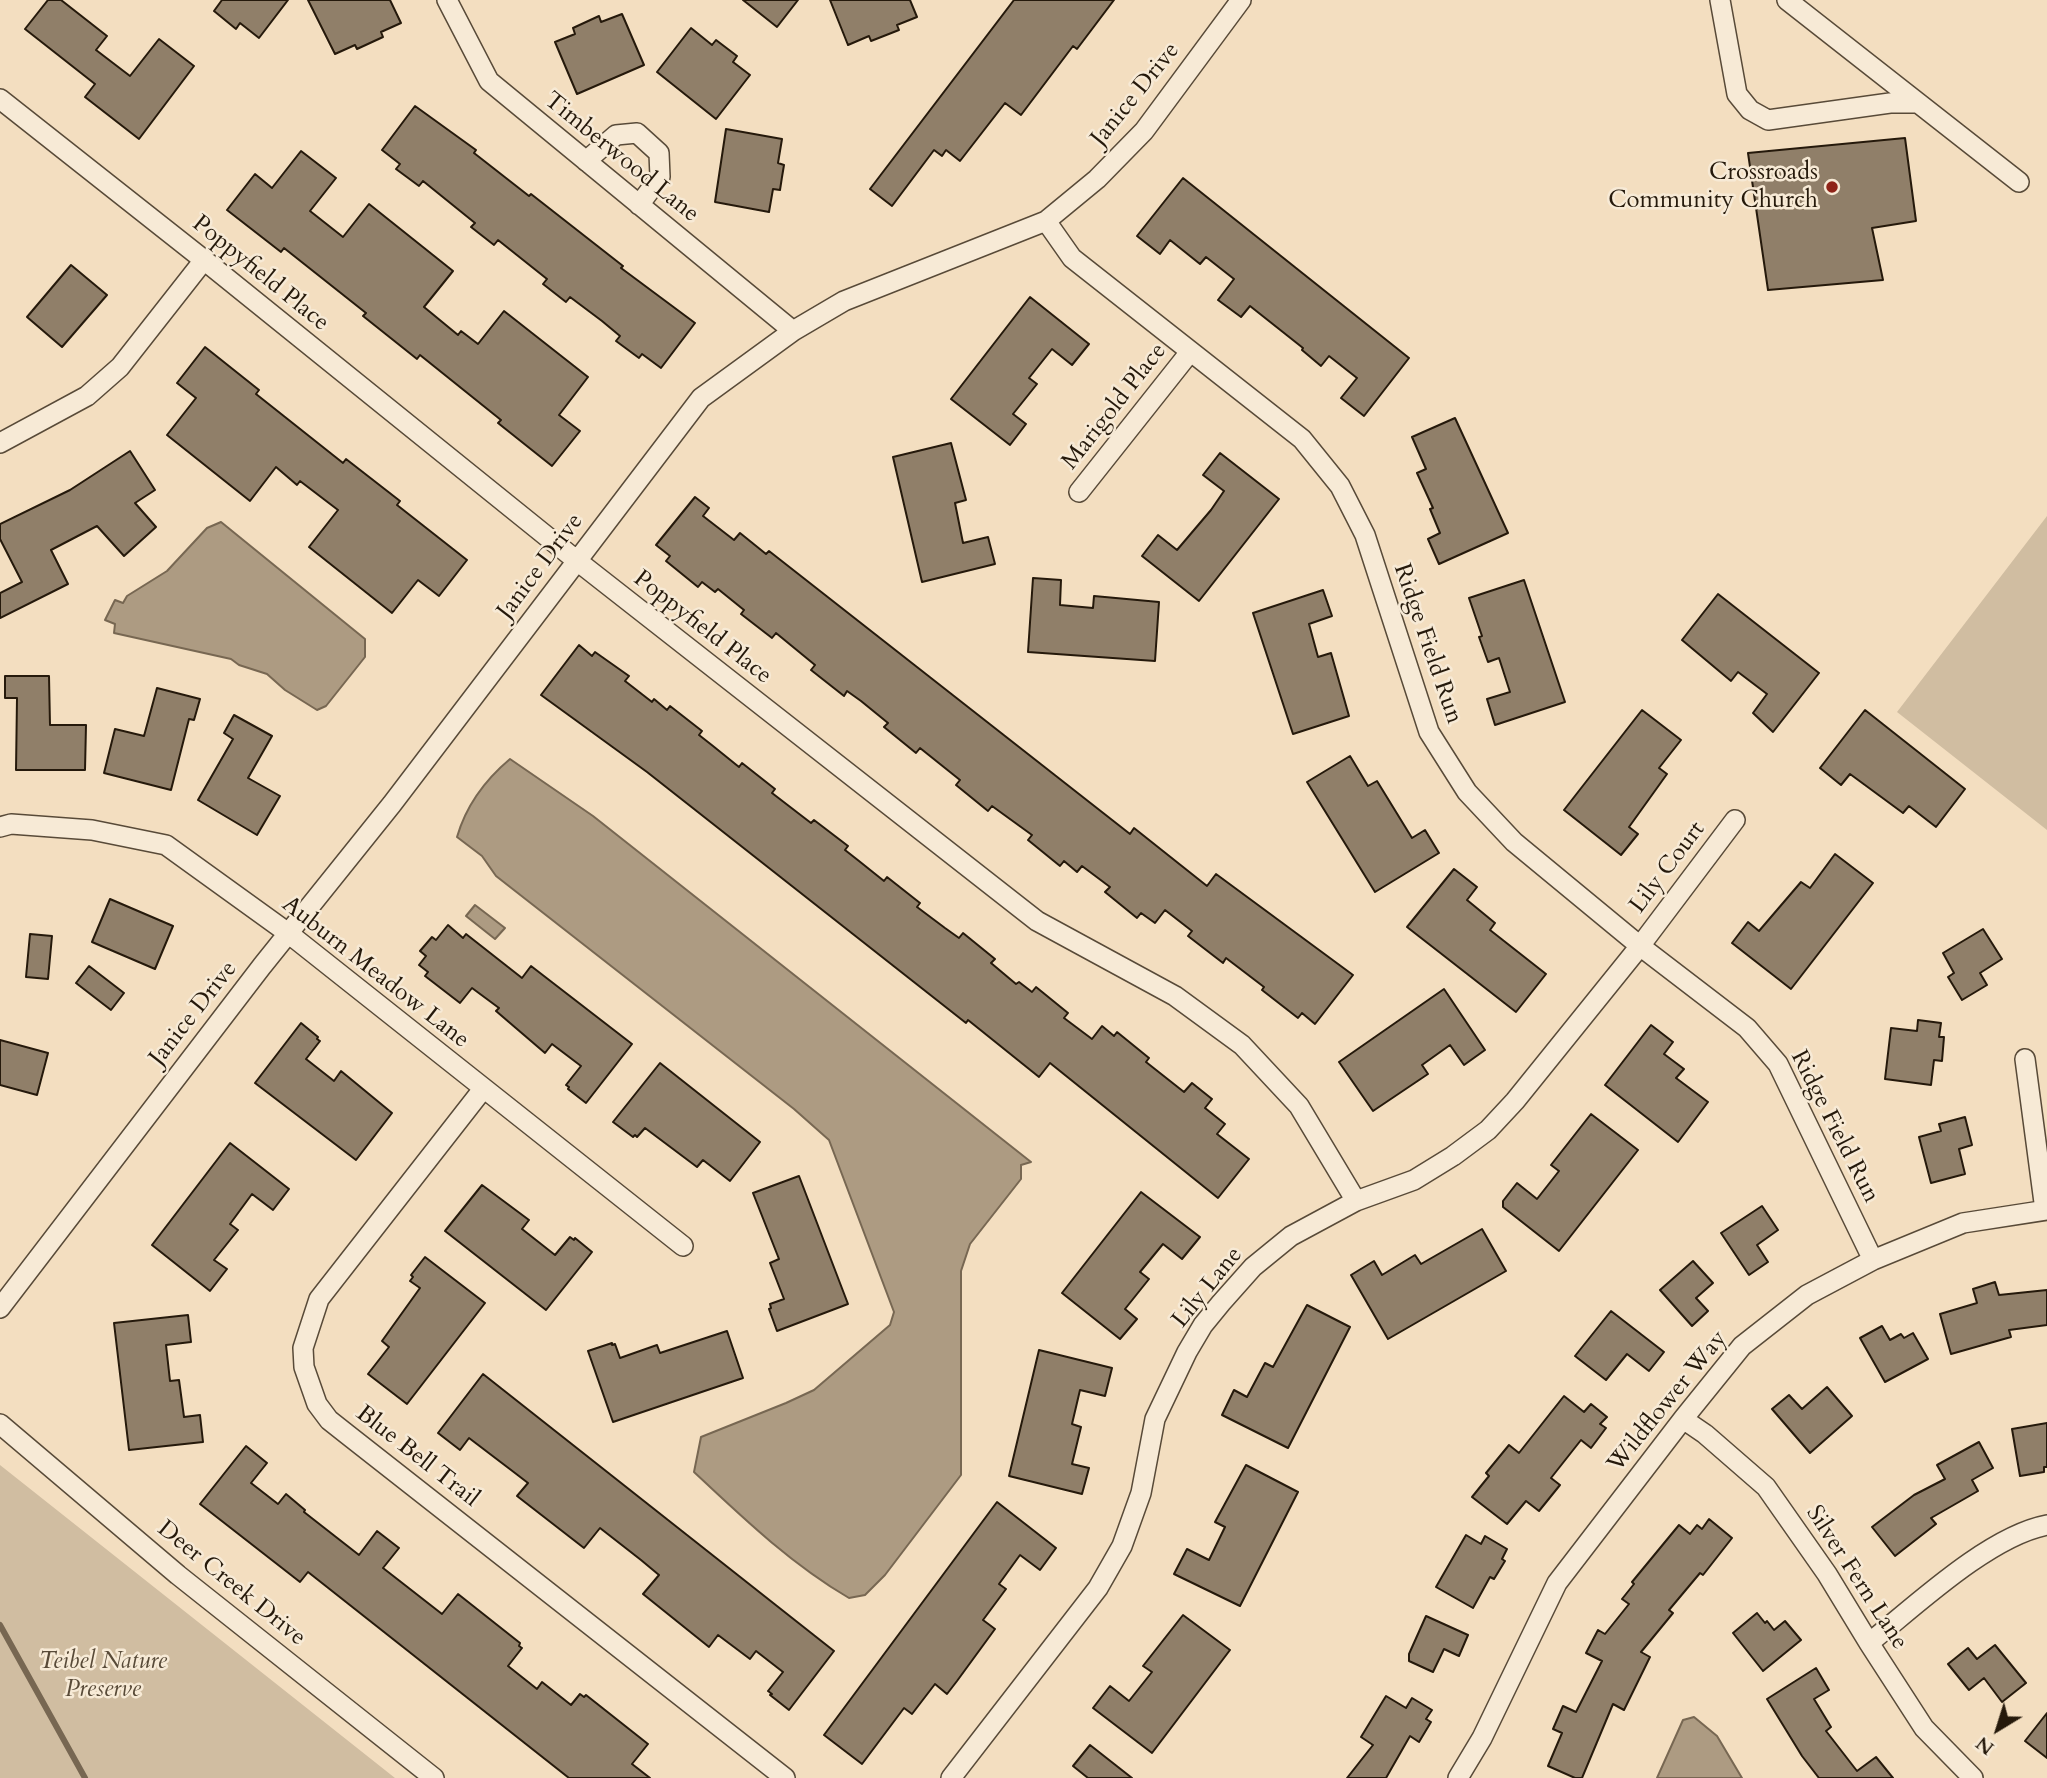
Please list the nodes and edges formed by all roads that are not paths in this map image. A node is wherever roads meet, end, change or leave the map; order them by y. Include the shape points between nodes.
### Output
1 (447, 0) edge
2 (1241, 0) edge
3 (1720, 0) edge
4 (1787, 0) edge
5 (0, 99) edge
6 (1918, 103) junction
7 (586, 161) junction
8 (2019, 182) dead end
9 (639, 205) junction
10 (1046, 221) junction
11 (204, 260) junction
12 (793, 331) junction
13 (1190, 352) junction
14 (0, 443) edge
15 (1079, 492) dead end
16 (576, 561) junction
17 (1735, 820) dead end
18 (0, 827) edge
19 (288, 933) junction
20 (1640, 946) junction
21 (2025, 1059) dead end
22 (483, 1089) junction
23 (1356, 1201) junction
24 (2046, 1210) edge
25 (683, 1246) dead end
26 (1873, 1259) junction
27 (0, 1308) edge
28 (1683, 1419) junction
29 (0, 1424) edge
30 (2047, 1525) edge
31 (1869, 1643) junction
32 (434, 1778) edge
33 (785, 1778) edge
34 (951, 1778) edge
35 (1458, 1778) edge
36 (1973, 1778) edge

1 - 7 street, Timberwood Lane via 489,81
2 - 10 street, Janice Drive via 1144,131 1097,179
3 - 6 street via 1737,94 1750,110 1768,120
4 - 6 street
5 - 11 street, Poppyfield Place
6 - 8 street
7 - 9 street, Timberwood Lane
7 - 9 street via 616,135 637,133 659,153 660,177
9 - 12 street, Timberwood Lane
10 - 12 street, Janice Drive via 844,301
10 - 13 street, Ridge Field Run via 1072,258
11 - 14 street via 120,367 88,396
11 - 16 street, Poppyfield Place
12 - 16 street, Janice Drive via 701,398
13 - 15 street, Marigold Place
13 - 20 street, Ridge Field Run via 1302,439 1340,486 1364,535 1429,732 1467,792 1514,842
16 - 19 street, Janice Drive
16 - 23 street, Poppyfield Place via 1037,921 1175,996 1242,1045 1299,1106
17 - 20 street, Lily Court
18 - 19 street, Auburn Meadow Lane via 92,830 166,845
19 - 22 street, Auburn Meadow Lane
19 - 27 street, Janice Drive
20 - 23 street, Lily Lane via 1488,1130 1414,1180
20 - 26 street, Ridge Field Run via 1747,1028 1778,1064
21 - 24 street
22 - 25 street, Auburn Meadow Lane
22 - 33 street, Blue Bell Trail via 318,1299 303,1348 304,1367 317,1404 329,1420
23 - 34 street, Lily Lane via 1291,1236 1253,1267 1203,1325 1156,1419 1141,1493 1122,1546 1098,1588
24 - 26 street, Wildflower Way via 1963,1223
26 - 28 street, Wildflower Way via 1807,1295 1742,1346
28 - 31 street, Silver Fern Lane via 1766,1487
28 - 35 street, Wildflower Way via 1557,1583
29 - 32 street, Deer Creek Drive via 178,1574
30 - 31 street via 2010,1538 1974,1560
31 - 36 street, Silver Fern Lane via 1924,1728

